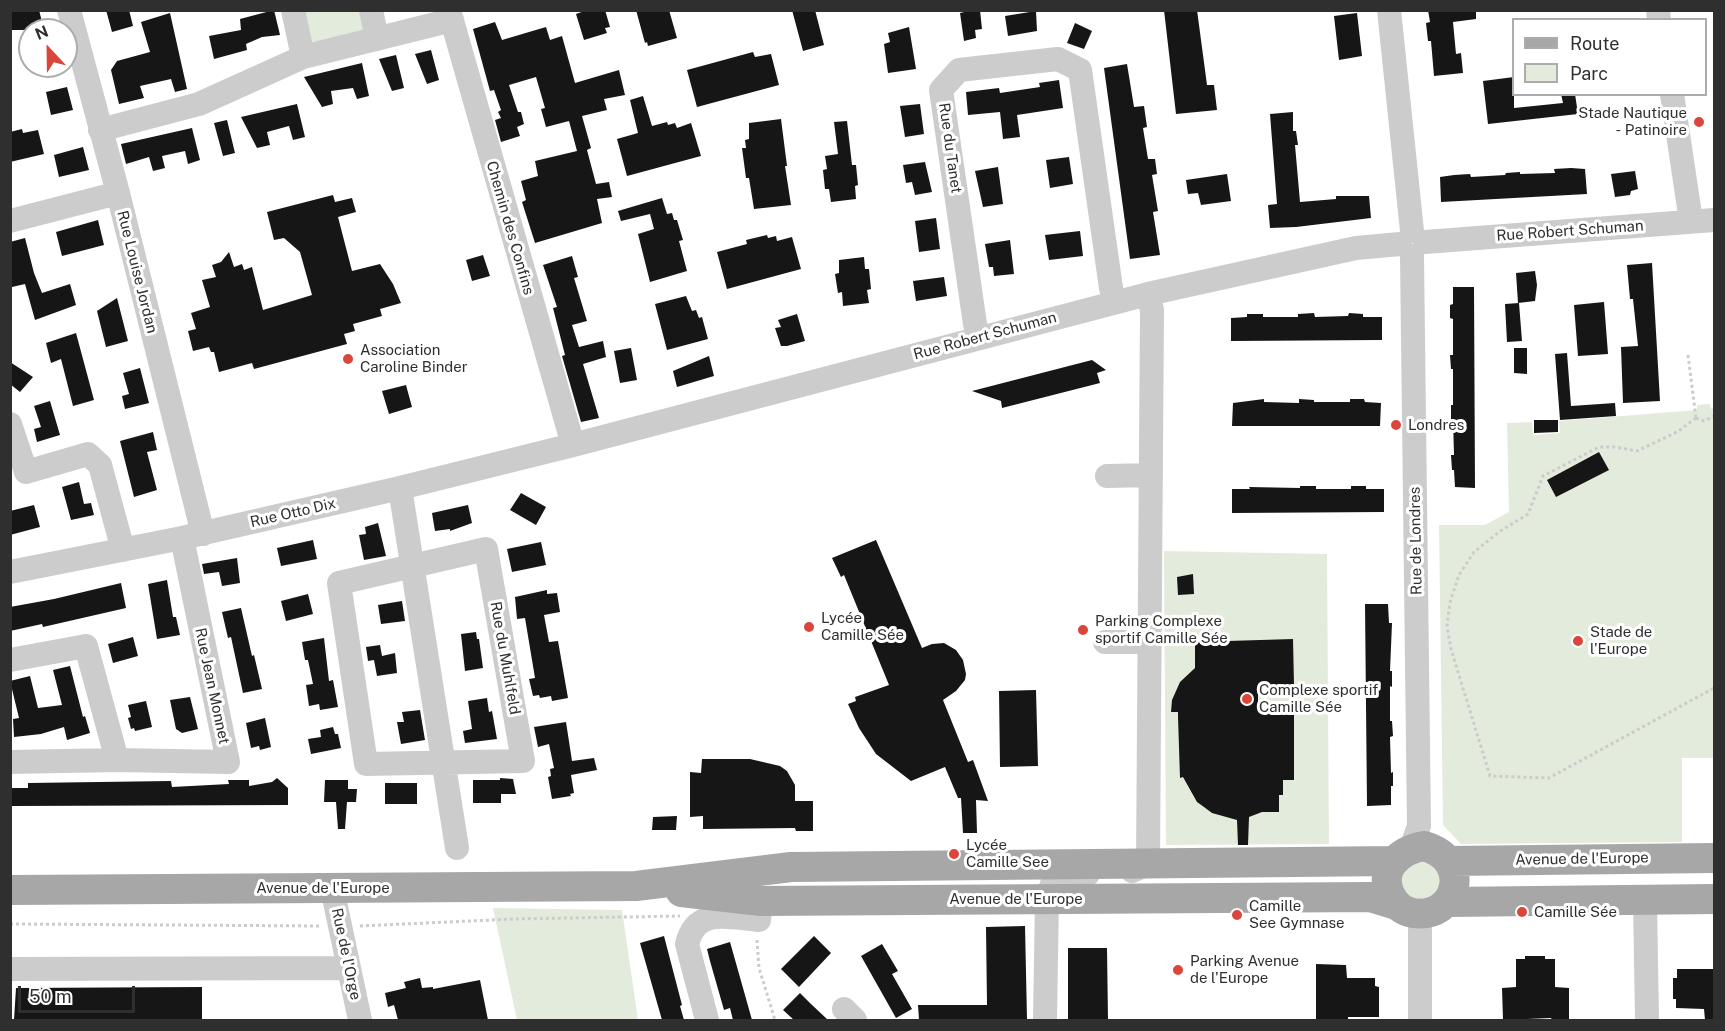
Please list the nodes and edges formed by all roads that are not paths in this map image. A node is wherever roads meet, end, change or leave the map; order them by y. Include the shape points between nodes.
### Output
1 (69, 10) edge
2 (293, 10) edge
3 (371, 10) edge
4 (1389, 10) edge
5 (450, 15) edge
6 (377, 39) junction
7 (303, 57) junction
8 (1672, 96) edge
9 (100, 130) junction
10 (118, 193) junction
11 (10, 221) edge
12 (1703, 221) edge
13 (1412, 243) junction
14 (1148, 294) junction
15 (1115, 302) junction
16 (980, 338) junction
17 (10, 423) edge
18 (573, 445) junction
19 (1107, 476) dead end
20 (1151, 476) junction
21 (400, 488) junction
22 (193, 536) junction
23 (123, 550) junction
24 (413, 567) junction
25 (10, 572) edge
26 (1105, 642) dead end
27 (1150, 642) junction
28 (10, 660) edge
29 (117, 760) junction
30 (10, 762) edge
31 (443, 762) junction
32 (457, 848) dead end
33 (1421, 849) junction
34 (1714, 858) edge
35 (1148, 864) junction
36 (636, 886) junction
37 (332, 888) junction
38 (10, 890) edge
39 (1714, 898) edge
40 (1047, 899) junction
41 (1645, 899) junction
42 (1447, 902) junction
43 (1408, 910) junction
44 (760, 911) junction
45 (349, 968) junction
46 (10, 969) edge
47 (360, 1020) edge
48 (707, 1020) edge
49 (1046, 1020) edge
50 (1420, 1020) edge
51 (1647, 1020) edge

1 - 9 street, Rue Louise Jordan
2 - 7 street
3 - 6 street
4 - 13 street, Rue de Londres
5 - 6 street
5 - 18 street, Chemin des Confins
6 - 7 street
7 - 9 street via 199,104
8 - 12 street
9 - 10 street, Rue Louise Jordan
10 - 11 street
10 - 22 street, Rue Louise Jordan
12 - 13 street, Rue Robert Schuman
13 - 14 street, Rue Robert Schuman via 1356,248
13 - 33 street, Rue de Londres
14 - 15 street, Rue Robert Schuman
14 - 20 street via 1152,310
15 - 16 street, Rue Robert Schuman
15 - 16 street, Rue du Tanet via 1080,70 1058,59 959,70 941,90
16 - 18 street, Rue Robert Schuman
17 - 23 street via 26,472 88,454 100,465
18 - 21 street, Rue Otto Dix
19 - 20 street
20 - 27 street
21 - 22 street, Rue Otto Dix
21 - 24 street
22 - 23 street, Rue Otto Dix
22 - 29 street, Rue Jean Monnet via 228,762
23 - 25 street, Rue Otto Dix
24 - 31 street
24 - 31 street, Rue du Muhlfeld via 339,583 366,764
24 - 31 street, Rue du Muhlfeld via 486,549 524,761
26 - 27 street
27 - 35 street
28 - 29 street via 86,646
29 - 30 street, Rue Jean Monnet
31 - 32 street
33 - 34 main road, Avenue de l'Europe
33 - 35 main road, Avenue de l'Europe
33 - 42 main road via 1455,880
33 - 43 main road via 1389,871 1388,891
35 - 36 main road, Avenue de l'Europe via 791,867
35 - 40 street via 1128,873 1063,874 1052,884
36 - 37 main road, Avenue de l'Europe
36 - 44 main road, Avenue de l'Europe
37 - 38 main road, Avenue de l'Europe
37 - 45 street, Rue de l'Orge
39 - 41 main road
40 - 43 main road, Avenue de l'Europe via 1370,897
40 - 44 main road, Avenue de l'Europe
40 - 49 street
41 - 42 main road
41 - 51 street
42 - 43 main road via 1432,912
43 - 50 street
44 - 48 street via 691,921 687,944
45 - 46 street
45 - 47 street, Rue de l'Orge

